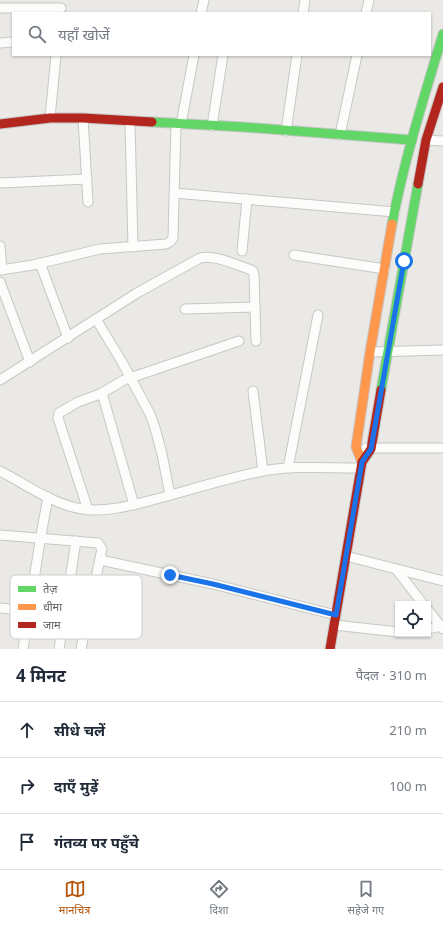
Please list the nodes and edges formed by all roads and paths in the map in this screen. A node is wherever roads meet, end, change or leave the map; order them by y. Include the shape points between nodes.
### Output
1 (204, 0) edge
2 (305, 0) edge
3 (369, 0) edge
4 (0, 8) edge
5 (62, 9) edge
6 (201, 12) edge
7 (303, 12) edge
8 (366, 12) edge
9 (443, 34) edge
10 (12, 42) edge
11 (0, 43) edge
12 (56, 56) edge
13 (194, 56) edge
14 (223, 56) edge
15 (297, 56) edge
16 (357, 56) edge
17 (443, 88) edge
18 (50, 118) junction
19 (83, 118) junction
20 (130, 122) junction
21 (0, 124) edge
22 (179, 124) junction
23 (212, 126) junction
24 (286, 130) junction
25 (340, 135) junction
26 (412, 140) junction
27 (426, 140) junction
28 (443, 141) edge
29 (87, 179) junction
30 (0, 183) edge
31 (174, 193) junction
32 (247, 199) junction
33 (88, 202) dead end
34 (395, 212) junction
35 (0, 246) edge
36 (133, 246) junction
37 (242, 251) dead end
38 (294, 255) dead end
39 (40, 263) junction
40 (385, 269) junction
41 (1, 270) edge
42 (0, 282) edge
43 (255, 307) junction
44 (185, 309) dead end
45 (318, 315) dead end
46 (96, 319) junction
47 (68, 338) junction
48 (239, 341) dead end
49 (256, 341) dead end
50 (443, 350) edge
51 (370, 352) junction
52 (387, 352) junction
53 (30, 362) junction
54 (131, 379) junction
55 (0, 380) edge
56 (253, 391) dead end
57 (102, 393) junction
58 (356, 447) junction
59 (443, 448) edge
60 (371, 449) junction
61 (361, 465) junction
62 (288, 468) junction
63 (0, 471) edge
64 (263, 471) junction
65 (170, 495) junction
66 (48, 497) junction
67 (134, 505) junction
68 (88, 510) junction
69 (0, 537) edge
70 (40, 537) junction
71 (76, 541) junction
72 (346, 556) junction
73 (100, 560) junction
74 (396, 569) junction
75 (34, 575) edge
76 (71, 575) edge
77 (97, 575) edge
78 (443, 581) edge
79 (421, 601) edge
80 (0, 608) edge
81 (10, 609) edge
82 (431, 614) edge
83 (336, 615) junction
84 (334, 625) junction
85 (442, 628) edge
86 (431, 629) edge
87 (395, 632) edge
88 (25, 639) edge
89 (61, 639) edge
90 (83, 639) edge
91 (23, 649) edge
92 (60, 649) edge
93 (81, 649) edge
94 (330, 649) edge

1 - 6 street
2 - 7 street
3 - 8 street
4 - 5 street
9 - 26 street
10 - 11 street
12 - 18 street
13 - 22 street
14 - 23 street
15 - 24 street
16 - 25 street
17 - 27 street
18 - 19 street
18 - 21 street
19 - 20 street
19 - 29 street
20 - 22 street
20 - 36 street
22 - 23 street
22 - 31 street
23 - 24 street
24 - 25 street
25 - 26 street
26 - 34 street
27 - 28 street
27 - 52 street
29 - 30 street
29 - 33 street
31 - 32 street
31 - 36 street via 173,238 170,242
32 - 34 street
32 - 37 street
34 - 40 street
35 - 41 street
36 - 39 street via 100,249
38 - 40 street
39 - 41 street
39 - 47 street
40 - 51 street
42 - 53 street
43 - 44 street
43 - 46 street via 253,272 205,257 137,293
43 - 49 street
45 - 62 street
46 - 47 street
46 - 54 street
47 - 53 street
48 - 54 street
50 - 52 street
51 - 52 street
51 - 58 street
52 - 60 street
53 - 55 street
54 - 57 street via 124,380
54 - 65 street via 155,428
56 - 64 street
57 - 67 street
57 - 68 street via 78,402 58,415
58 - 60 street
58 - 61 street
59 - 60 street
60 - 61 street
61 - 62 street
61 - 72 street
62 - 64 street
63 - 66 street
64 - 65 street
65 - 67 street
66 - 68 street
66 - 70 street
67 - 68 street
69 - 70 street
70 - 71 street
70 - 75 street
71 - 73 street via 98,543 102,549
71 - 76 street
72 - 74 street
72 - 83 street
73 - 77 street
73 - 83 street via 213,584
74 - 78 street
74 - 79 street
80 - 81 street
82 - 85 street
83 - 84 street
84 - 87 street
84 - 94 street
85 - 86 street
88 - 91 street
89 - 92 street
90 - 93 street

